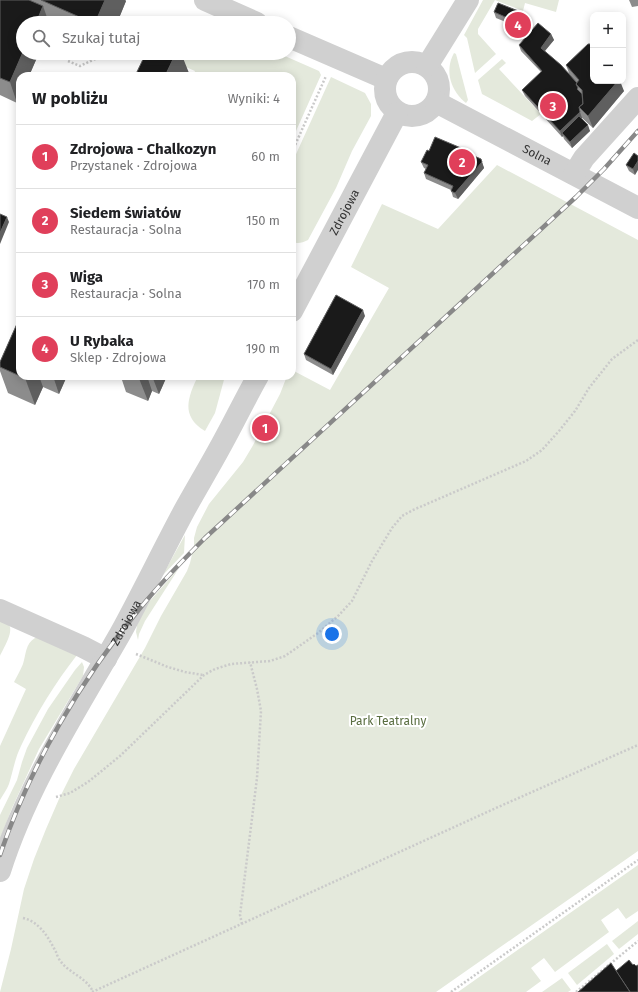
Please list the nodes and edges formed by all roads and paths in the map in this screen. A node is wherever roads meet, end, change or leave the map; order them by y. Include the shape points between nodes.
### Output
1 (205, 0) edge
2 (468, 0) edge
3 (241, 16) edge
4 (296, 40) edge
5 (93, 60) edge
6 (68, 61) dead end
7 (427, 66) junction
8 (328, 70) dead end
9 (386, 79) junction
10 (638, 98) edge
11 (436, 102) junction
12 (397, 113) junction
13 (296, 143) edge
14 (574, 174) junction
15 (638, 208) edge
16 (296, 303) edge
17 (638, 340) edge
18 (256, 380) edge
19 (0, 610) edge
20 (136, 654) dead end
21 (106, 659) junction
22 (250, 662) junction
23 (204, 675) junction
24 (638, 745) edge
25 (55, 797) dead end
26 (638, 860) edge
27 (0, 871) edge
28 (22, 918) dead end
29 (242, 924) junction
30 (638, 941) edge
31 (611, 963) junction
32 (615, 968) edge
33 (93, 992) edge
34 (451, 992) edge
35 (576, 992) edge

1 - 3 street
2 - 7 street
4 - 9 street
5 - 6 path via 80,66
7 - 9 street via 420,63 404,63 396,66
7 - 11 street via 437,78 439,86
8 - 13 path
9 - 12 street via 384,86 387,101
10 - 14 street via 584,158
11 - 12 street via 426,113 419,116 404,116
11 - 14 street, Solna
12 - 16 street, Zdrojowa
14 - 15 street, Solna
17 - 22 path via 612,359 575,411 542,450 526,461 402,516 372,561 352,601 338,616 285,656 270,661
18 - 21 street, Zdrojowa
19 - 21 street
20 - 23 path via 168,667
21 - 27 street, Zdrojowa via 31,793
22 - 23 path via 231,664
22 - 29 path via 261,711 257,778 240,915
23 - 25 path via 120,756 88,782 70,793
24 - 29 path
26 - 34 path
28 - 33 path via 34,922 43,931 61,962 90,986
29 - 33 path
30 - 31 path
31 - 32 path
31 - 35 path

